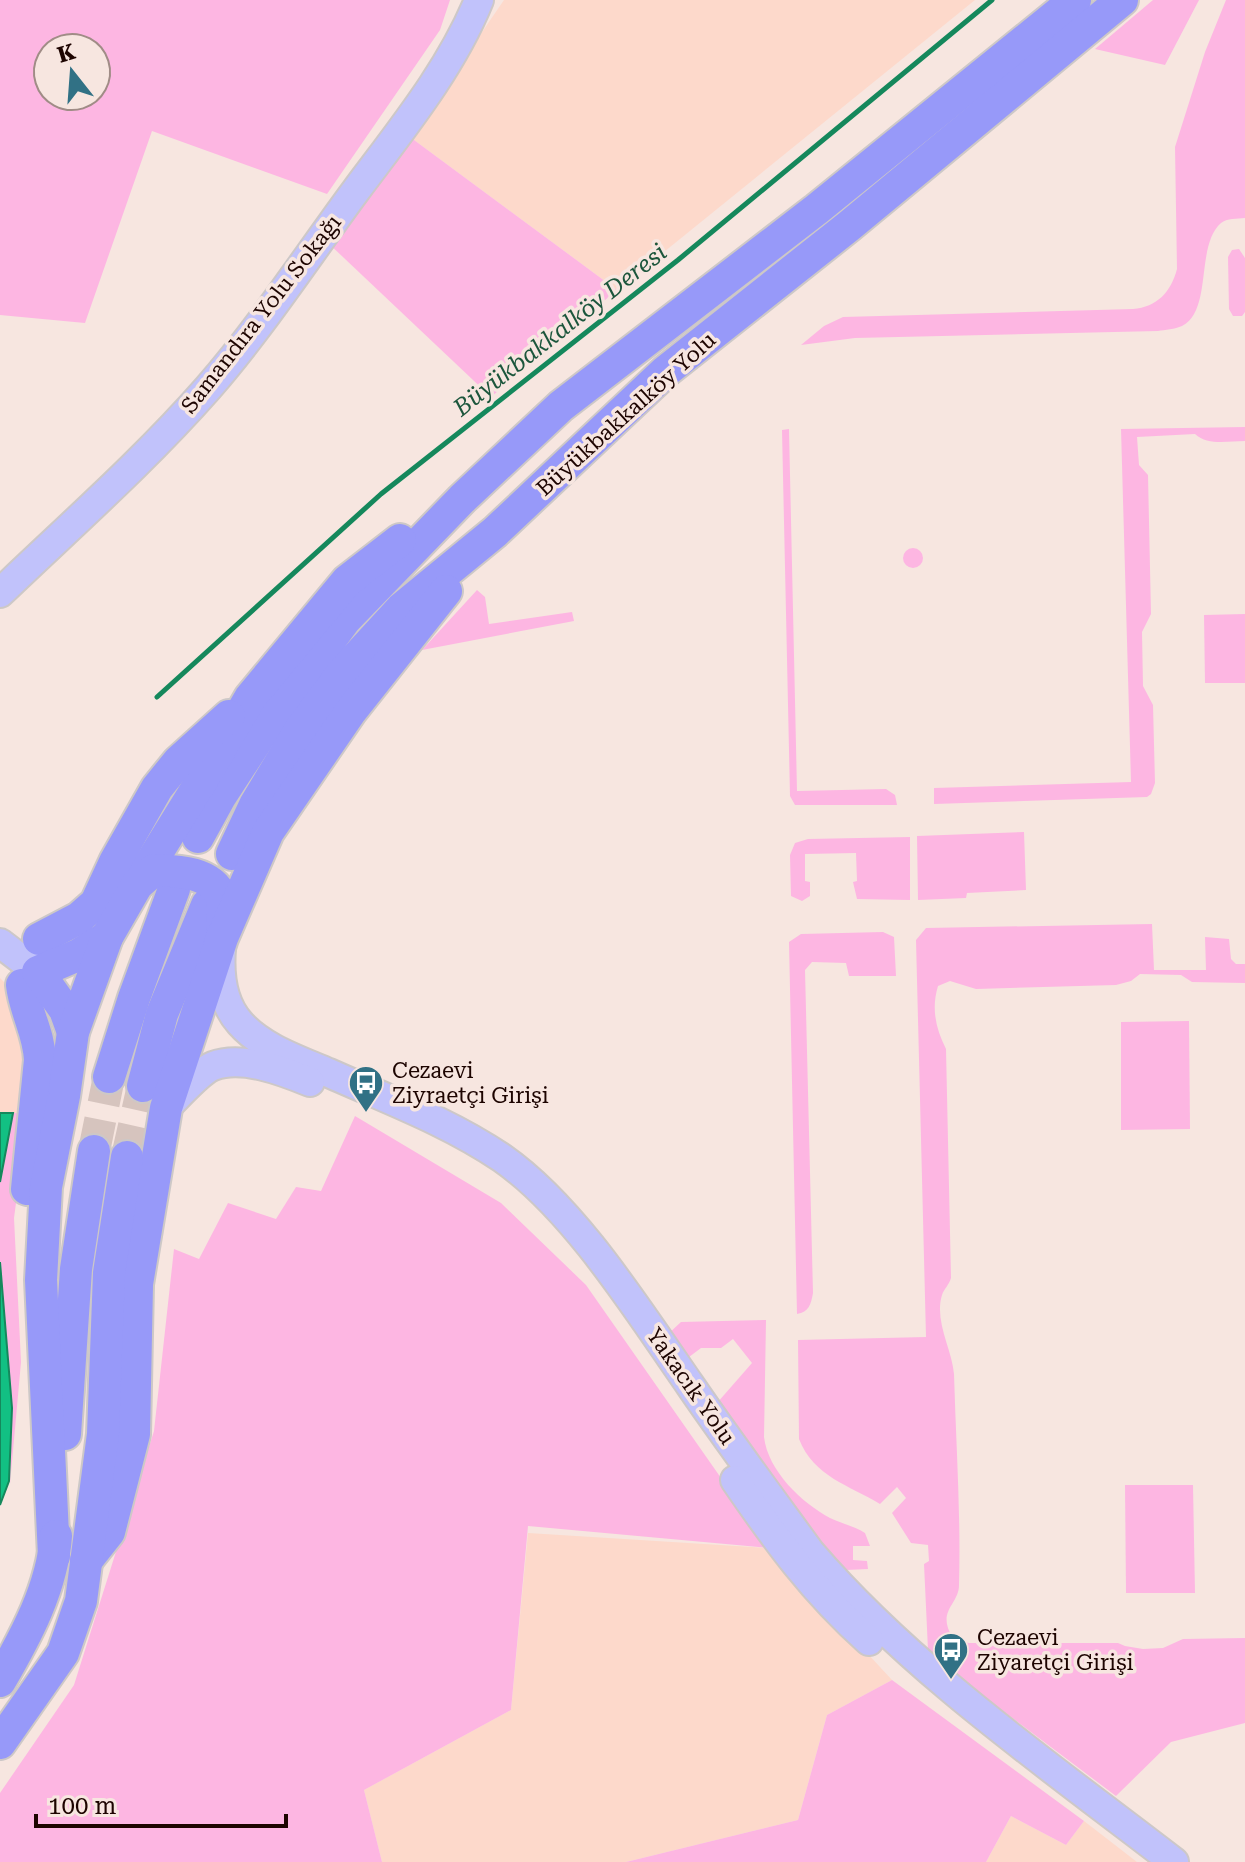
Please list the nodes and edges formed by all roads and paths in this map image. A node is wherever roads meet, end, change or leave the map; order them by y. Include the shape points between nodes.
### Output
1 (479, 0) edge
2 (1075, 0) edge
3 (1122, 0) edge
4 (462, 499) junction
5 (495, 532) junction
6 (0, 593) edge
7 (250, 698) junction
8 (198, 837) dead end
9 (232, 854) dead end
10 (137, 885) junction
11 (174, 889) dead end
12 (207, 905) dead end
13 (107, 937) junction
14 (222, 938) junction
15 (39, 939) dead end
16 (0, 943) edge
17 (30, 978) junction
18 (73, 1032) junction
19 (109, 1077) tunnel mouth
20 (143, 1086) tunnel mouth
21 (64, 1096) junction
22 (166, 1108) junction
23 (94, 1151) tunnel mouth
24 (127, 1157) tunnel mouth
25 (41, 1280) junction
26 (54, 1556) junction
27 (86, 1561) junction
28 (0, 1681) edge
29 (0, 1743) edge
30 (1145, 1862) edge
31 (1174, 1862) edge

1 - 6 main road, Samandıra Yolu Sokağı via 409,119 235,356 142,458
2 - 4 highway, Büyükbakkalköy Yolu via 817,209 561,406
3 - 5 highway, Büyükbakkalköy Yolu via 666,371
4 - 7 highway via 347,581
4 - 8 highway, Büyükbakkalköy Yolu via 345,620 267,725
5 - 9 highway, Büyükbakkalköy Yolu via 401,609 343,672 300,730
5 - 14 highway via 351,711 268,832
7 - 10 highway
7 - 15 highway via 178,762 157,788 96,903
10 - 13 highway
10 - 14 highway via 154,870 209,880 222,897
11 - 19 highway
12 - 20 highway via 162,1014
13 - 17 highway
13 - 18 highway
14 - 22 highway
14 - 31 main road, Yakacık Yolu via 225,998 239,1022 279,1051 480,1144 529,1180 570,1221 834,1580 924,1666
16 - 17 main road
17 - 18 highway via 65,1010
17 - 25 highway via 25,1007 34,1022 40,1060 25,1223
18 - 21 highway
21 - 22 highway via 72,1121 86,1140 111,1148 139,1142
21 - 25 highway via 46,1187
22 - 27 highway via 137,1284 134,1434 109,1532
22 - 30 main road, Yakacık Yolu via 211,1066 241,1063 287,1073 379,1108 473,1156 575,1251 818,1593 924,1689
23 - 26 highway via 76,1269
24 - 27 highway via 109,1273 103,1434
25 - 26 highway
26 - 28 highway via 25,1639
27 - 29 highway via 81,1601 63,1653

